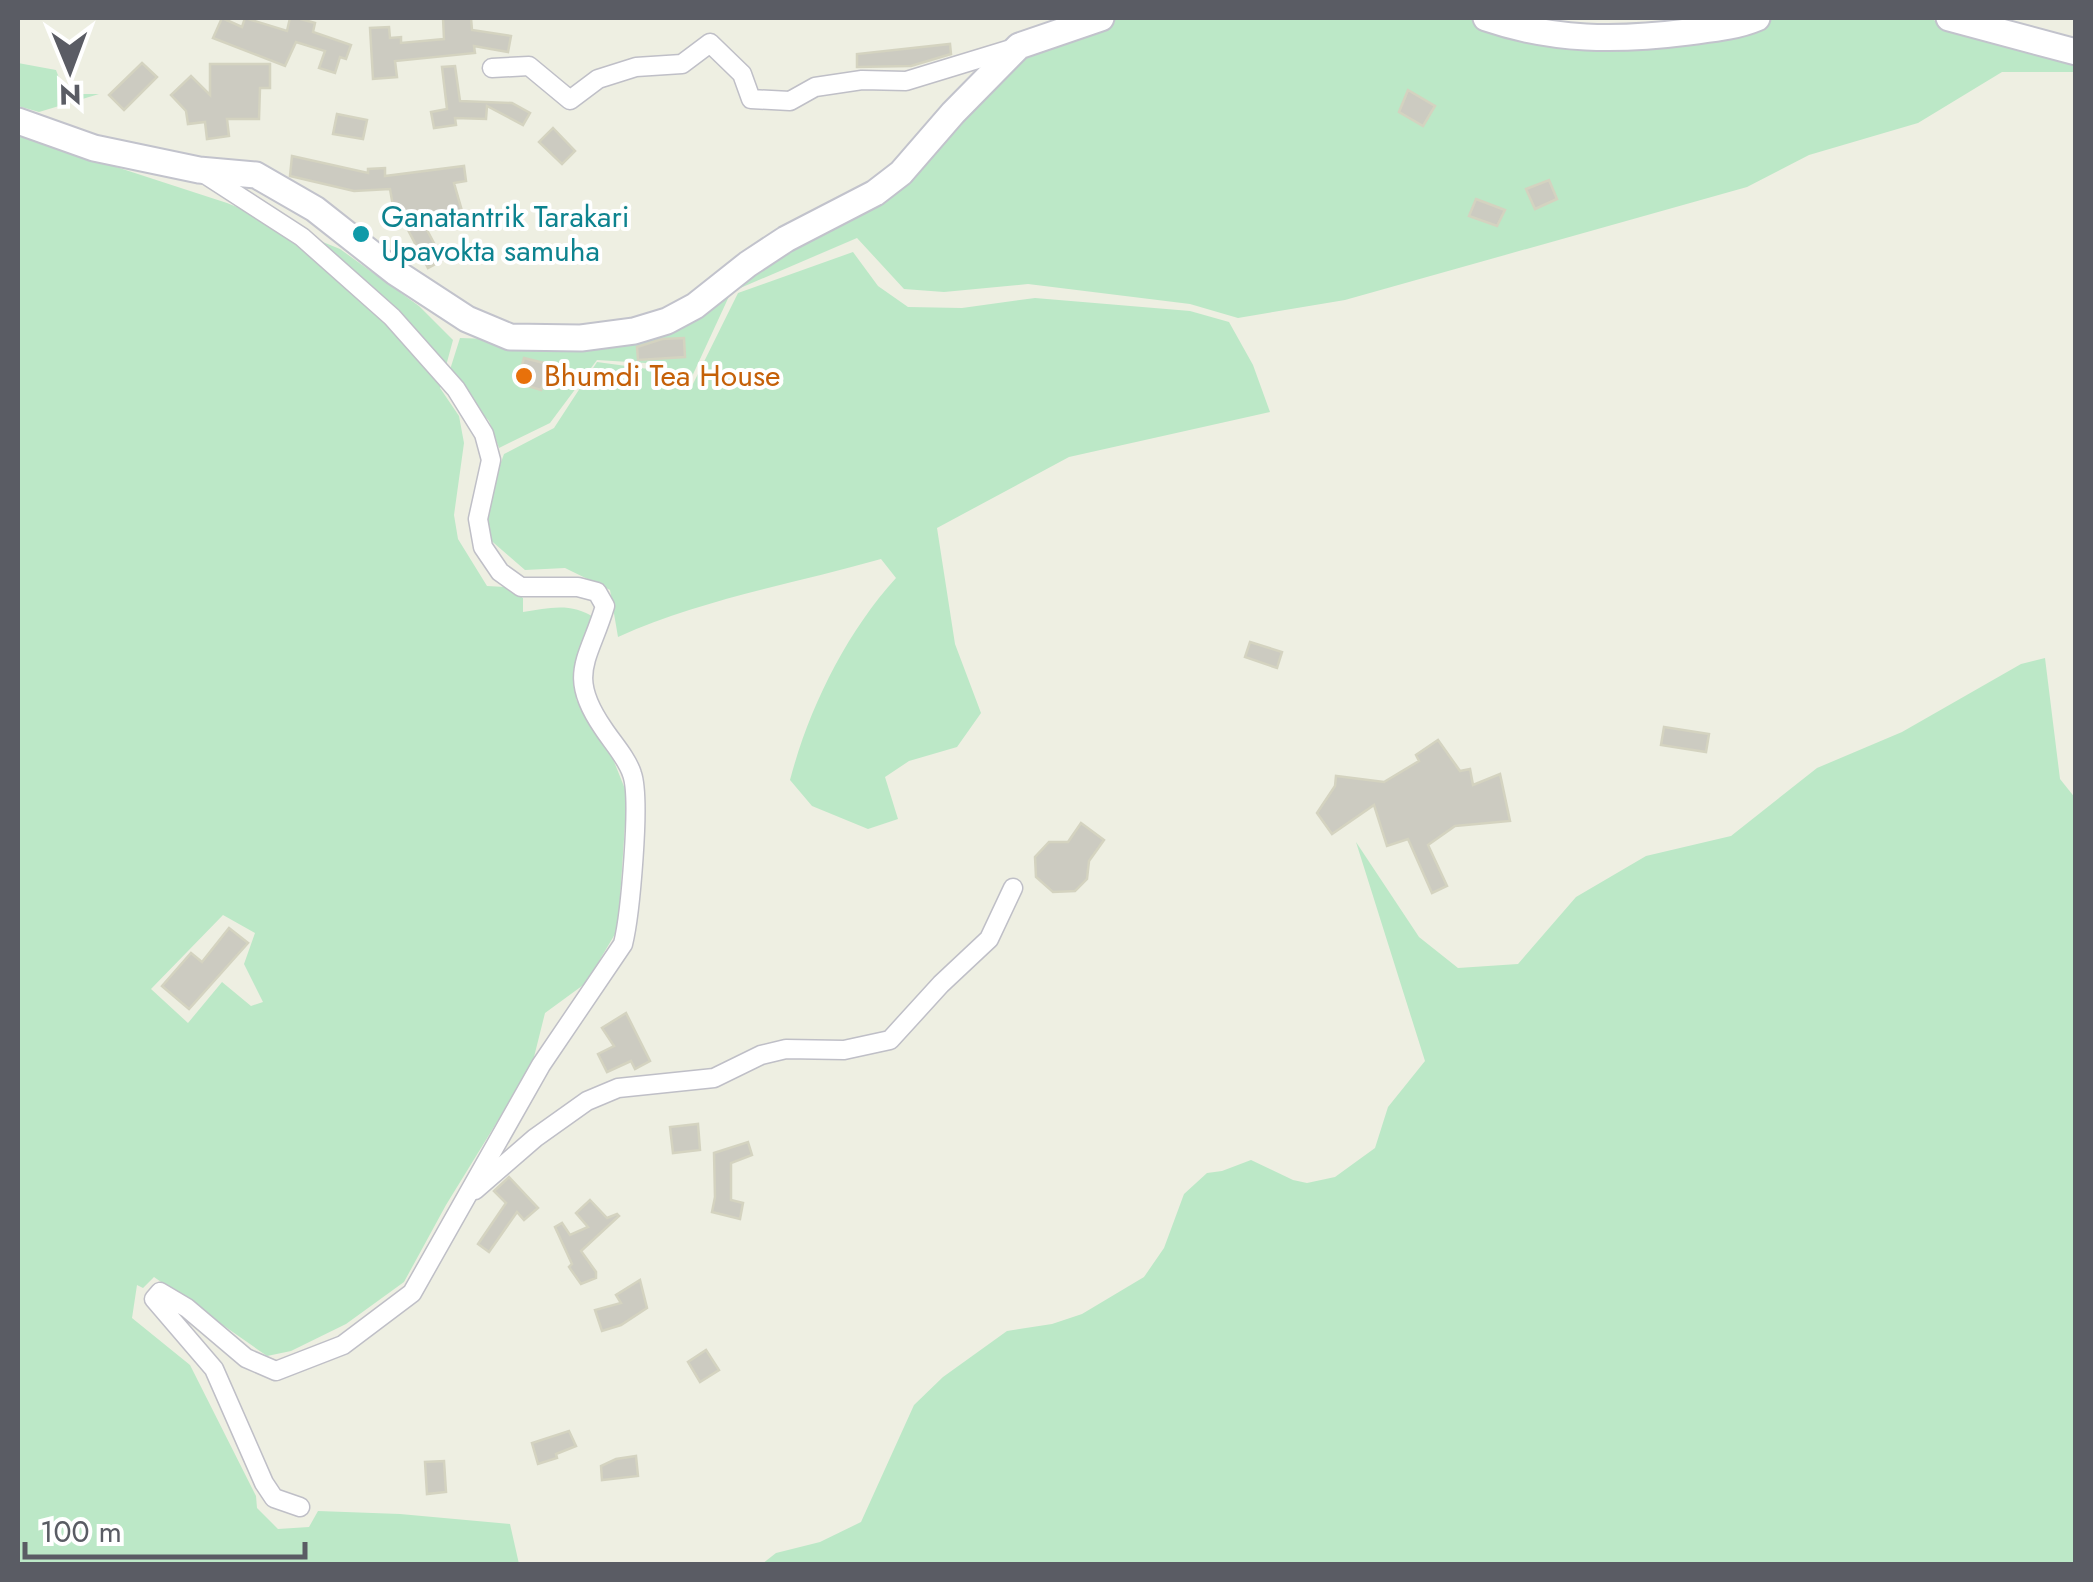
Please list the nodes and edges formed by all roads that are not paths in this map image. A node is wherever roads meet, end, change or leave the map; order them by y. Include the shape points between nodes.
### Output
1 (1101, 18) edge
2 (1486, 18) edge
3 (1758, 18) edge
4 (1949, 18) edge
5 (1019, 46) junction
6 (2076, 52) edge
7 (492, 68) dead end
8 (18, 121) edge
9 (199, 170) junction
10 (1013, 888) dead end
11 (461, 1203) junction
12 (300, 1507) dead end

1 - 5 street
2 - 3 street via 1530,31 1618,38
4 - 6 street
5 - 7 street via 906,81 815,87 790,101 751,99 742,74 710,43 682,64 598,79 570,100 529,66
5 - 9 street via 875,193 786,239 695,306 634,331 510,337 467,319 315,209 256,175
8 - 9 street via 94,148
9 - 11 street via 302,237 392,318 456,389 484,434 491,460 478,519 483,547 500,572 521,586 578,586 596,592 605,606 584,657 582,682 587,705 632,771 637,794 629,920 623,944 541,1065
10 - 11 street via 988,939 890,1040 844,1050 786,1049 714,1078 618,1088 586,1101 535,1138
11 - 12 street via 412,1293 343,1344 276,1371 246,1358 160,1292 154,1300 214,1369 274,1498

